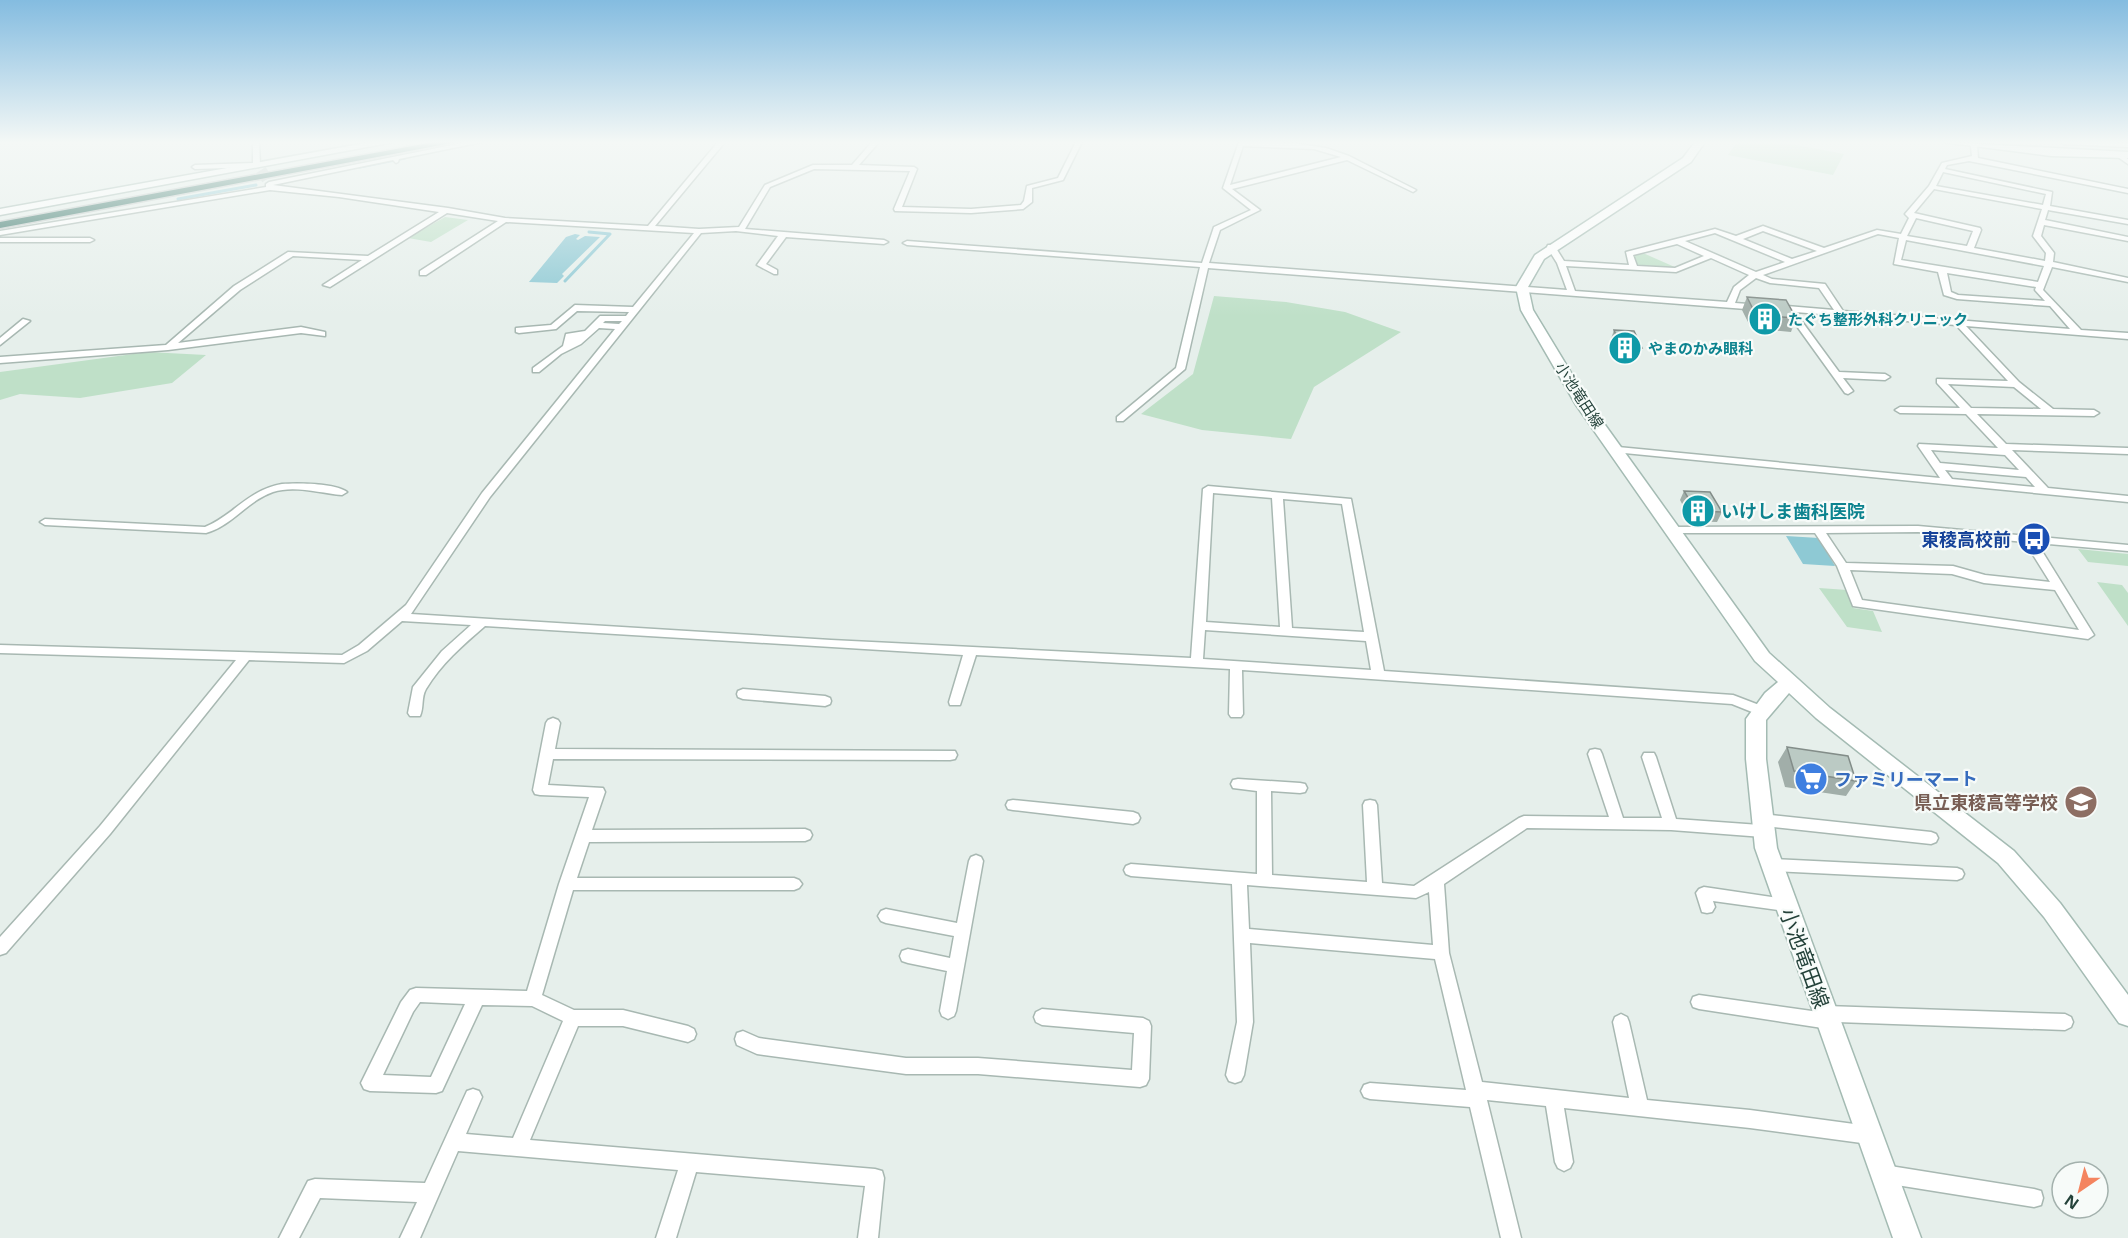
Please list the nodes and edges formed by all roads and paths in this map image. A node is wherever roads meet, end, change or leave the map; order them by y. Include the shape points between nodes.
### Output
1 (70, 200) edge
2 (110, 200) edge
3 (137, 200) edge
4 (182, 200) edge
5 (378, 200) edge
6 (674, 200) edge
7 (759, 200) edge
8 (902, 200) edge
9 (1028, 200) edge
10 (1242, 200) edge
11 (1625, 200) edge
12 (1921, 200) edge
13 (2005, 200) edge
14 (2048, 200) edge
15 (2046, 207) junction
16 (448, 210) junction
17 (0, 212) edge
18 (1909, 214) junction
19 (0, 220) edge
20 (505, 220) junction
21 (2042, 222) junction
22 (2128, 222) edge
23 (0, 225) edge
24 (649, 229) junction
25 (741, 229) junction
26 (699, 231) junction
27 (0, 233) edge
28 (783, 235) junction
29 (1902, 237) junction
30 (1736, 239) junction
31 (2128, 239) edge
32 (0, 240) edge
33 (90, 240) dead end
34 (1677, 241) junction
35 (884, 242) dead end
36 (907, 243) dead end
37 (1551, 247) junction
38 (1969, 250) junction
39 (1824, 251) junction
40 (1710, 256) junction
41 (367, 258) junction
42 (1792, 262) junction
43 (1561, 263) junction
44 (2049, 264) junction
45 (1205, 265) junction
46 (1634, 268) junction
47 (1942, 270) junction
48 (774, 272) dead end
49 (423, 273) dead end
50 (1756, 275) junction
51 (2128, 280) edge
52 (327, 285) dead end
53 (2039, 285) junction
54 (1522, 288) junction
55 (1571, 291) junction
56 (1731, 304) junction
57 (2051, 304) junction
58 (1789, 309) junction
59 (636, 310) junction
60 (1840, 314) junction
61 (26, 321) dead end
62 (625, 323) junction
63 (1959, 323) junction
64 (519, 330) dead end
65 (2078, 332) junction
66 (322, 334) dead end
67 (2128, 336) edge
68 (0, 342) edge
69 (168, 347) junction
70 (0, 360) edge
71 (536, 370) dead end
72 (1836, 375) junction
73 (1885, 377) dead end
74 (2016, 384) junction
75 (1848, 391) dead end
76 (1900, 410) dead end
77 (2050, 412) junction
78 (1968, 413) junction
79 (2094, 413) dead end
80 (1120, 418) dead end
81 (2004, 449) junction
82 (1618, 450) junction
83 (2128, 451) edge
84 (1937, 466) junction
85 (2028, 474) junction
86 (1948, 481) junction
87 (2045, 491) junction
88 (342, 492) dead end
89 (1277, 495) junction
90 (2128, 499) edge
91 (45, 522) dead end
92 (1818, 529) junction
93 (1671, 530) junction
94 (2029, 539) junction
95 (2128, 548) edge
96 (1843, 566) junction
97 (2058, 587) junction
98 (398, 617) junction
99 (482, 622) junction
100 (1199, 626) junction
101 (1286, 632) junction
102 (1372, 637) junction
103 (0, 649) edge
104 (971, 650) junction
105 (245, 657) junction
106 (1197, 662) junction
107 (1236, 665) junction
108 (1378, 674) junction
109 (1790, 682) junction
110 (743, 694) dead end
111 (825, 701) dead end
112 (956, 702) dead end
113 (1762, 711) junction
114 (415, 713) dead end
115 (1236, 714) dead end
116 (554, 723) dead end
117 (548, 754) junction
118 (1595, 754) dead end
119 (950, 755) dead end
120 (1649, 757) dead end
121 (1238, 784) dead end
122 (1264, 786) junction
123 (1300, 788) dead end
124 (1013, 805) dead end
125 (1370, 805) dead end
126 (1133, 818) dead end
127 (1618, 824) junction
128 (1671, 824) junction
129 (1763, 825) junction
130 (805, 835) dead end
131 (583, 836) junction
132 (1931, 838) dead end
133 (976, 861) dead end
134 (1772, 865) junction
135 (1131, 870) dead end
136 (1958, 874) dead end
137 (1239, 879) junction
138 (1265, 879) junction
139 (1436, 881) junction
140 (567, 884) junction
141 (794, 884) dead end
142 (1375, 889) junction
143 (1785, 905) junction
144 (1707, 907) dead end
145 (886, 916) dead end
146 (963, 931) junction
147 (1241, 934) junction
148 (0, 948) edge
149 (1441, 953) junction
150 (908, 956) dead end
151 (956, 966) junction
152 (477, 997) junction
153 (534, 999) junction
154 (1699, 1002) dead end
155 (948, 1011) dead end
156 (2128, 1016) edge
157 (1042, 1017) dead end
158 (1827, 1017) junction
159 (573, 1018) junction
160 (1621, 1022) dead end
161 (2066, 1022) dead end
162 (688, 1034) dead end
163 (743, 1040) dead end
164 (1235, 1075) dead end
165 (1370, 1092) dead end
166 (1476, 1095) junction
167 (473, 1097) dead end
168 (1554, 1098) junction
169 (1640, 1107) junction
170 (1869, 1135) junction
171 (453, 1142) junction
172 (518, 1147) junction
173 (1564, 1162) dead end
174 (689, 1163) junction
175 (1884, 1174) junction
176 (431, 1192) junction
177 (2034, 1198) dead end
178 (289, 1238) edge
179 (410, 1238) edge
180 (666, 1238) edge
181 (868, 1238) edge
182 (1511, 1238) edge
183 (1907, 1238) edge

1 - 17 main road
2 - 19 highway
3 - 23 highway
4 - 27 street
5 - 16 street
6 - 24 street
7 - 25 street
8 - 9 street via 898,209 971,211 1015,209 1028,204
10 - 45 street via 1256,210 1217,229
11 - 37 main road
12 - 18 street
13 - 15 street
14 - 15 street
15 - 21 street
15 - 22 street
16 - 20 street
16 - 41 street
18 - 29 street via 1913,217
18 - 38 street via 1977,230
20 - 24 street
20 - 49 street
21 - 31 street
21 - 44 street via 2037,236 2049,254
24 - 26 street
25 - 26 street
25 - 28 street
26 - 59 street
28 - 35 street
28 - 48 street via 761,265
29 - 38 street
29 - 39 street via 1877,232
29 - 47 street via 1897,262
30 - 34 street via 1715,231
30 - 39 street via 1763,228
30 - 42 street
32 - 33 street
34 - 40 street
34 - 46 street via 1629,254
36 - 45 street
37 - 43 street
37 - 54 main road via 1539,257
38 - 44 street
39 - 42 street
40 - 46 street via 1676,270
40 - 50 street
41 - 52 street
41 - 69 street via 291,254 237,288
42 - 50 street
43 - 46 street
43 - 55 street
44 - 51 street
44 - 53 street
45 - 54 street
45 - 80 street via 1180,369
47 - 53 street
47 - 57 street via 1947,293 1957,297
50 - 56 street via 1743,281
50 - 60 street via 1770,281 1822,286
53 - 57 street
54 - 55 street
54 - 82 main road, 小池竜田線 via 1527,310 1538,330 1583,405
55 - 56 street
56 - 58 street
57 - 65 street
58 - 60 street
58 - 72 street
59 - 62 street
59 - 64 street via 575,308 553,327
60 - 63 street
61 - 68 street
62 - 71 street via 603,318 590,333
62 - 98 street via 486,495 410,608
63 - 65 street
63 - 74 street
65 - 67 street
66 - 69 street via 301,330
69 - 70 street
72 - 73 street
72 - 75 street
74 - 77 street
74 - 78 street via 1940,381
76 - 78 street
77 - 78 street
77 - 79 street
78 - 81 street
81 - 83 street
81 - 84 street via 1923,446
81 - 85 street
82 - 86 street
82 - 93 main road, 小池竜田線
84 - 85 street
84 - 86 street
85 - 87 street
86 - 87 street
87 - 90 street
88 - 91 street via 289,488 264,492 219,526 206,530
89 - 100 street via 1208,489
89 - 101 street
89 - 102 street via 1347,501
92 - 93 street
92 - 94 street via 1918,529
92 - 96 street
93 - 109 main road, 小池竜田線 via 1762,657
94 - 95 street
94 - 97 street
96 - 97 street via 1953,570 1984,579
96 - 97 street via 1857,603 2088,635
98 - 99 street
98 - 105 street via 344,659
99 - 104 street
99 - 114 street via 446,654 418,690
100 - 101 street
100 - 106 street
101 - 102 street
102 - 108 street
103 - 105 street
104 - 106 street
104 - 112 street
105 - 148 street via 105,830
106 - 107 street
107 - 108 street
107 - 115 street
108 - 113 street via 1733,700
109 - 113 main road
109 - 156 main road, 小池竜田線 via 1823,713 2006,857 2052,910
110 - 111 street
113 - 129 main road, 小池竜田線 via 1756,719 1756,729
116 - 117 street
117 - 119 street
117 - 131 street via 540,790 598,792
118 - 127 street
120 - 128 street
121 - 122 street
122 - 123 street
122 - 138 street
124 - 126 street
125 - 142 street
127 - 128 street
127 - 139 street via 1524,822
128 - 129 street
129 - 132 street
129 - 134 main road, 小池竜田線
130 - 131 street
131 - 140 street
133 - 146 street
134 - 136 street
134 - 143 main road, 小池竜田線
135 - 137 street
137 - 138 street
137 - 147 street
138 - 142 street
139 - 142 street via 1416,892
139 - 149 street
140 - 141 street
140 - 153 street
143 - 144 street via 1704,893
143 - 158 main road, 小池竜田線
145 - 146 street
146 - 151 street
147 - 149 street
147 - 164 street via 1245,1022
149 - 166 street
150 - 151 street
151 - 155 street
152 - 152 street via 416,995 406,1007 370,1083 436,1085
152 - 153 street
153 - 159 street
154 - 158 street
157 - 163 street via 1143,1026 1140,1079 978,1066 906,1066 757,1046
158 - 161 street
158 - 170 main road, 小池竜田線
159 - 162 street via 623,1018
159 - 172 street
160 - 169 street
165 - 166 street
166 - 168 street
166 - 182 street
167 - 171 street
168 - 169 street
168 - 173 street
169 - 170 street
170 - 175 main road, 小池竜田線
171 - 172 street
171 - 176 street
172 - 174 street
174 - 180 street
174 - 181 street via 875,1178
175 - 177 street
175 - 183 main road, 小池竜田線
176 - 178 street via 315,1188
176 - 179 street

